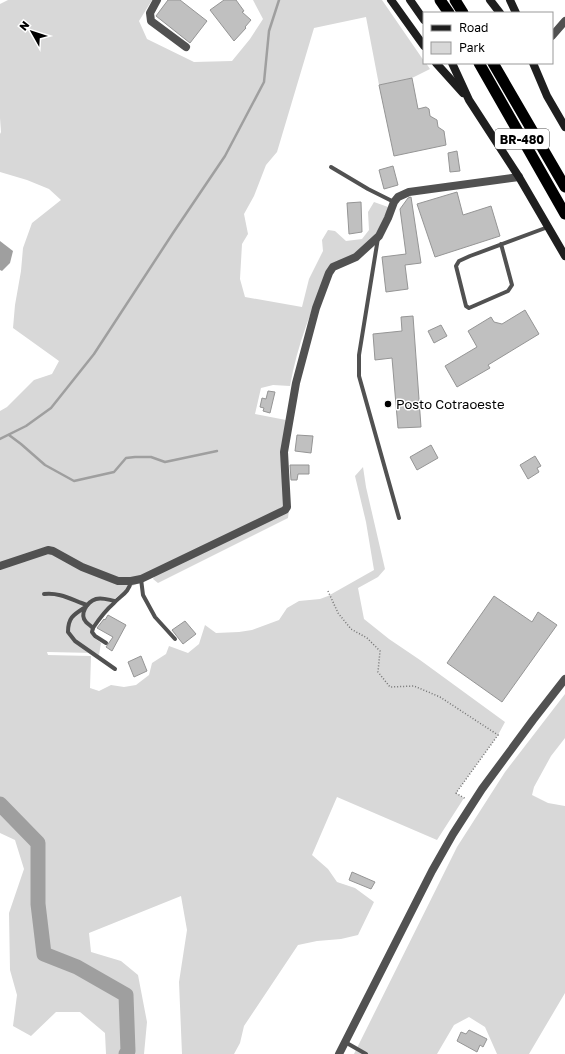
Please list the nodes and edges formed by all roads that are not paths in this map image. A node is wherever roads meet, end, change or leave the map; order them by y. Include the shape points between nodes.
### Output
1 (157, 0) edge
2 (391, 0) edge
3 (410, 0) edge
4 (440, 0) edge
5 (454, 0) edge
6 (490, 0) edge
7 (510, 0) edge
8 (448, 12) edge
9 (462, 12) edge
10 (499, 12) edge
11 (516, 12) edge
12 (423, 19) edge
13 (565, 21) edge
14 (553, 35) edge
15 (423, 45) edge
16 (186, 47) dead end
17 (437, 64) edge
18 (452, 64) edge
19 (480, 64) edge
20 (494, 64) edge
21 (533, 64) edge
22 (469, 100) junction
23 (565, 127) edge
24 (332, 167) dead end
25 (519, 177) junction
26 (565, 187) edge
27 (394, 202) junction
28 (565, 214) edge
29 (548, 227) junction
30 (379, 236) junction
31 (501, 244) junction
32 (565, 256) edge
33 (399, 518) dead end
34 (0, 566) edge
35 (141, 579) junction
36 (131, 581) junction
37 (44, 594) dead end
38 (115, 602) junction
39 (85, 607) junction
40 (94, 628) junction
41 (174, 639) dead end
42 (106, 643) dead end
43 (115, 669) dead end
44 (565, 679) edge
45 (345, 1042) junction
46 (339, 1054) edge
47 (366, 1054) edge

1 - 16 street via 150,13 151,21
2 - 15 main road
3 - 12 main road
4 - 8 highway
5 - 9 highway
6 - 10 main road
7 - 11 main road
13 - 14 street
17 - 22 main road
18 - 22 main road
19 - 28 highway, BR-480
20 - 26 highway, BR-480
21 - 23 main road via 547,96
22 - 25 main road
24 - 27 lane
25 - 27 street via 409,192
25 - 29 main road
27 - 30 street
29 - 31 lane
29 - 32 main road
30 - 33 lane via 359,355 359,376
30 - 35 street via 356,258 334,267 316,308 296,383 284,452 287,507 285,510
31 - 31 lane via 459,261 456,266 466,306 469,308 508,291 512,284
34 - 36 street via 48,550 118,582
35 - 36 street
35 - 41 lane via 143,595 155,617
36 - 38 lane via 127,592
37 - 39 lane via 56,593
38 - 39 lane via 103,598 96,599
38 - 40 lane
39 - 40 lane via 85,622
39 - 43 lane via 75,613 68,622 68,632 75,641
40 - 42 lane via 92,632 95,636
44 - 45 street via 453,834
45 - 46 street
45 - 47 lane

